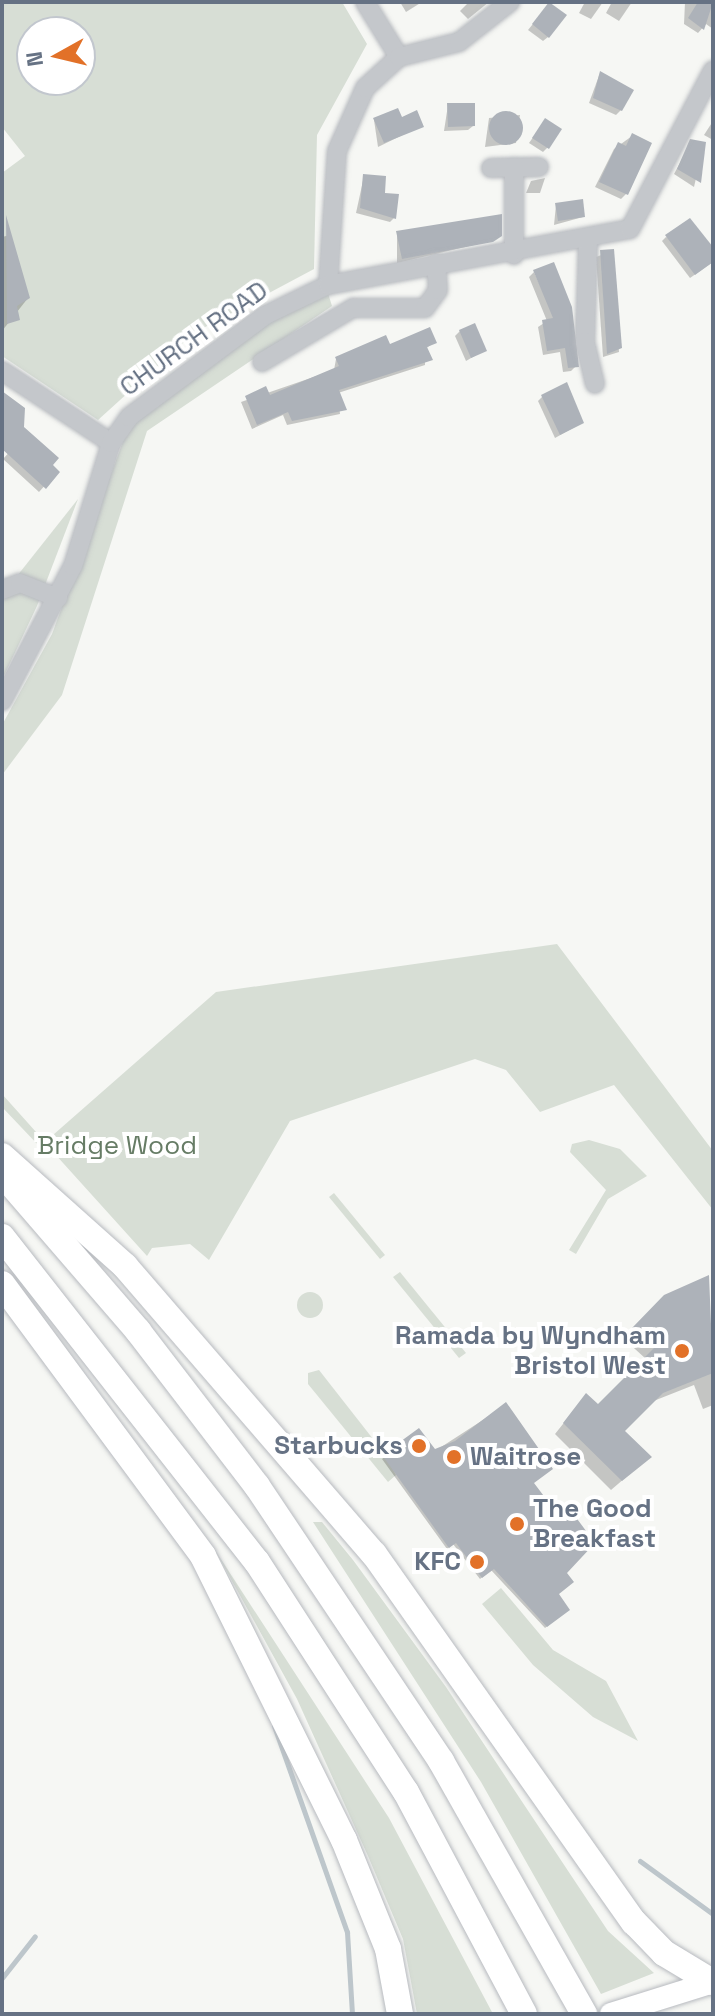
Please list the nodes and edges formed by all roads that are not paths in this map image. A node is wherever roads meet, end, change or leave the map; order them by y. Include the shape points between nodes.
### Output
1 (365, 2) edge
2 (510, 2) edge
3 (399, 57) junction
4 (713, 70) edge
5 (514, 167) junction
6 (539, 167) dead end
7 (491, 168) dead end
8 (588, 241) junction
9 (514, 255) junction
10 (436, 263) junction
11 (328, 285) junction
12 (271, 362) dead end
13 (2, 371) edge
14 (595, 384) dead end
15 (111, 443) junction
16 (2, 590) edge
17 (58, 598) junction
18 (2, 701) edge
19 (2, 1156) edge
20 (2, 1173) edge
21 (2, 1237) edge
22 (2, 1284) edge
23 (713, 1982) edge
24 (400, 2014) edge
25 (524, 2014) edge
26 (584, 2014) edge
27 (611, 2014) edge

1 - 3 street
2 - 3 street via 459,42
3 - 11 street via 365,88 343,126
4 - 8 street, CHURCH ROAD via 691,103 641,219
5 - 6 street
5 - 7 street
5 - 9 street
8 - 9 street, CHURCH ROAD
8 - 14 street via 585,342
9 - 10 street, CHURCH ROAD
10 - 11 street, CHURCH ROAD
10 - 12 street via 438,290 425,308 353,308
11 - 15 street, CHURCH ROAD via 266,315 189,370 129,417
13 - 15 street
15 - 17 street, CHURCH ROAD
16 - 17 street via 20,583
17 - 18 street, CHURCH ROAD
19 - 23 highway via 125,1266 364,1542 634,1922 664,1953
20 - 26 highway via 138,1331 257,1486 441,1761
21 - 25 highway via 257,1562 406,1792
22 - 24 highway via 203,1556 344,1840 388,1949
23 - 27 main road

